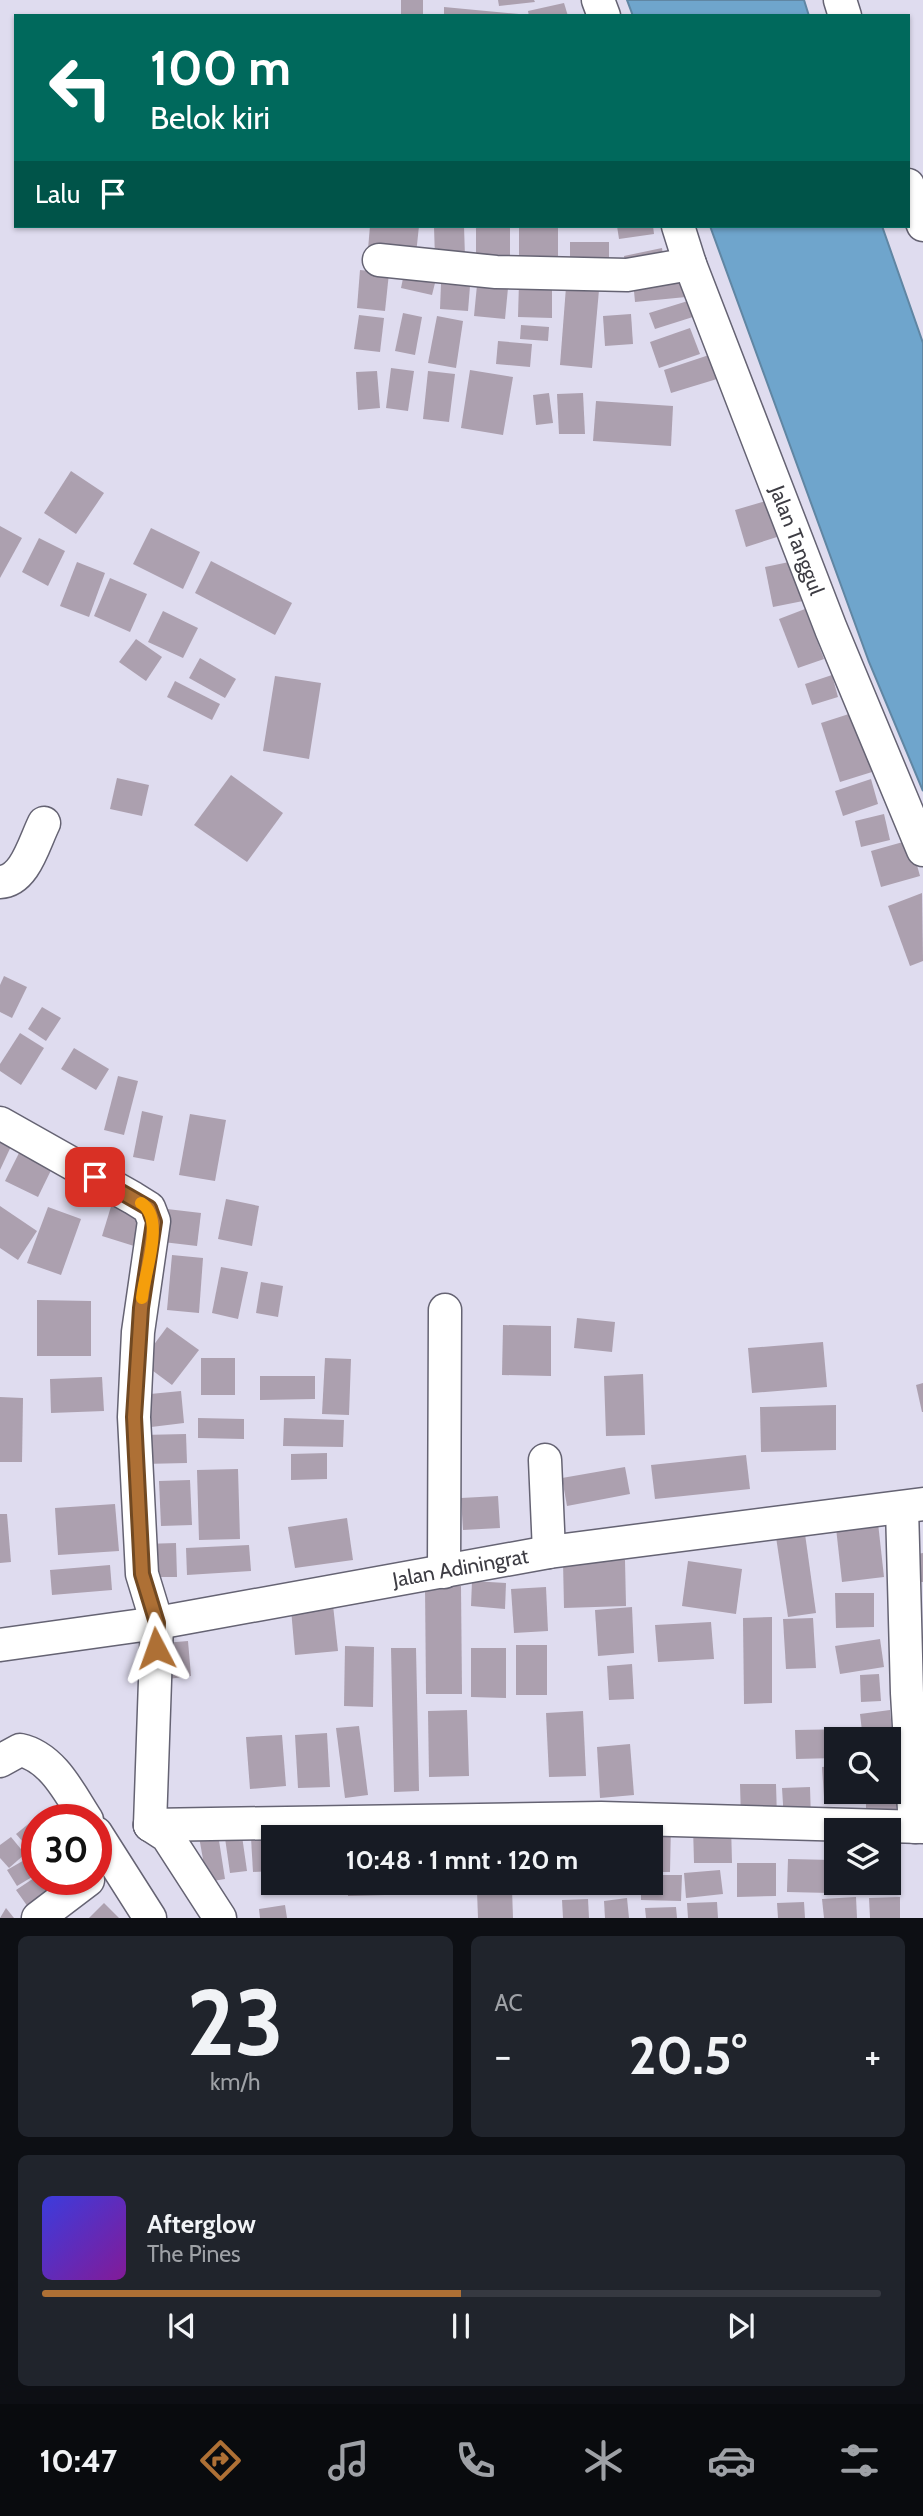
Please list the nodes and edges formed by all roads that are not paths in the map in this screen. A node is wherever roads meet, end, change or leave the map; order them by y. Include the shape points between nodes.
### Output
1 (910, 190) edge
2 (923, 225) edge
3 (679, 228) edge
4 (379, 260) dead end
5 (690, 264) junction
6 (44, 823) dead end
7 (923, 850) edge
8 (0, 882) edge
9 (0, 1123) edge
10 (444, 1310) dead end
11 (545, 1460) dead end
12 (913, 1506) edge
13 (549, 1552) junction
14 (444, 1572) junction
15 (157, 1623) junction
16 (0, 1645) edge
17 (915, 1693) edge
18 (0, 1761) edge
19 (77, 1804) edge
20 (150, 1825) junction
21 (919, 1827) edge
22 (112, 1875) edge
23 (68, 1895) edge
24 (38, 1917) edge
25 (150, 1917) edge
26 (220, 1917) edge

1 - 2 street
3 - 5 street, Jalan Tanggul
4 - 5 street via 496,272 627,275
5 - 7 street, Jalan Tanggul via 836,642
6 - 8 street via 19,875
9 - 15 street via 133,1198 153,1215 138,1332 134,1417 142,1574
10 - 14 street
11 - 13 street
12 - 13 street, Jalan Adiningrat
12 - 17 street
13 - 14 street, Jalan Adiningrat
14 - 15 street, Jalan Adiningrat
15 - 16 street, Jalan Adiningrat
15 - 20 street
17 - 21 street
18 - 19 street via 20,1750 34,1753 47,1762
20 - 21 street via 601,1818
20 - 26 street via 167,1836
22 - 25 street
23 - 24 street

